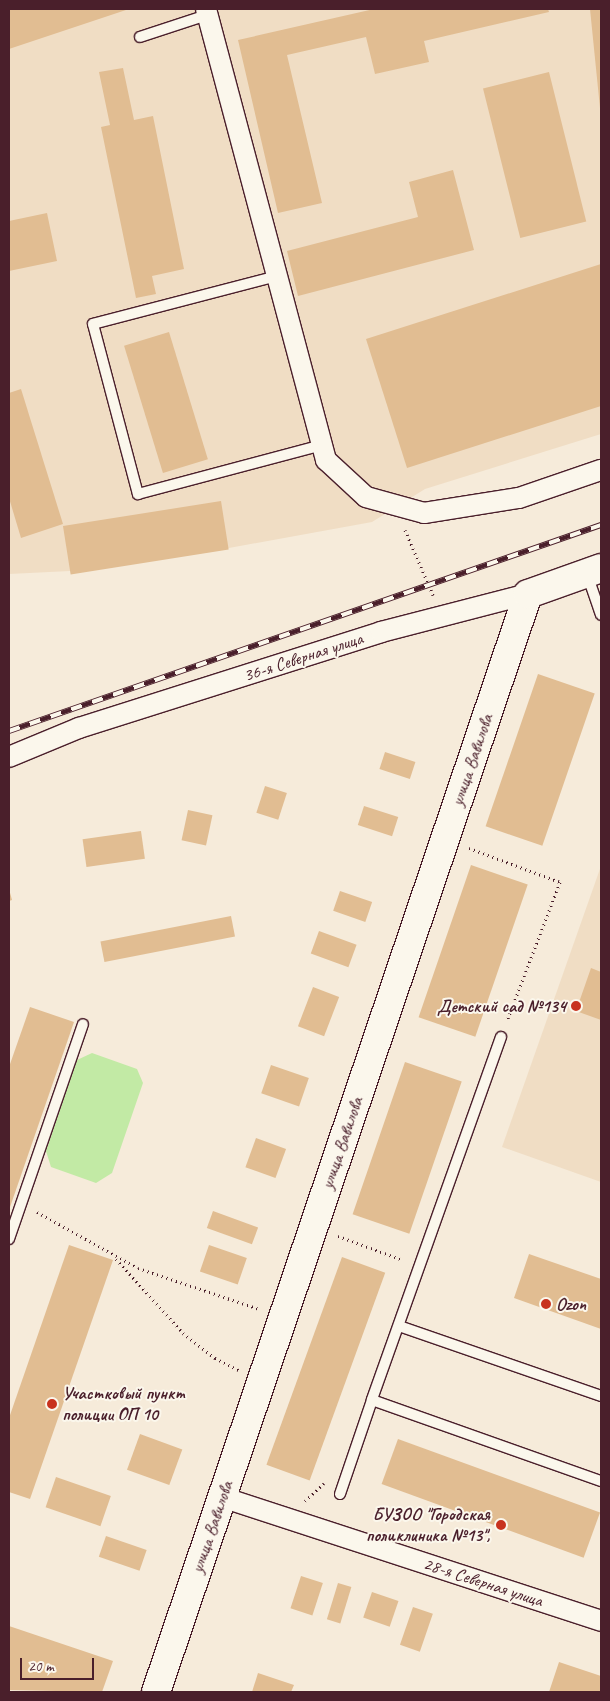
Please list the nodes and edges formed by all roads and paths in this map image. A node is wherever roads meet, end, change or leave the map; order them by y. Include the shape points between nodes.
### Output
1 (206, 12) edge
2 (140, 37) dead end
3 (277, 276) junction
4 (322, 446) junction
5 (601, 470) edge
6 (402, 507) junction
7 (594, 571) edge
8 (528, 594) junction
9 (443, 616) junction
10 (601, 616) edge
11 (9, 757) edge
12 (445, 839) junction
13 (83, 1024) dead end
14 (501, 1037) joint
15 (21, 1203) junction
16 (314, 1227) junction
17 (9, 1239) edge
18 (114, 1257) junction
19 (420, 1266) junction
20 (283, 1316) junction
21 (399, 1326) junction
22 (262, 1378) junction
23 (601, 1396) edge
24 (372, 1400) junction
25 (353, 1456) junction
26 (601, 1481) edge
27 (340, 1494) dead end
28 (222, 1497) junction
29 (286, 1518) junction
30 (601, 1620) edge
31 (156, 1692) edge

1 - 2 lane
1 - 3 street
3 - 4 street
3 - 4 lane via 93,324 138,494
4 - 6 street via 326,460 366,497
5 - 6 street via 519,498 424,513
6 - 9 path via 405,532
7 - 8 street, 36-я Северная улица
7 - 10 lane
8 - 9 street, 36-я Северная улица
8 - 12 street, улица Вавилова
9 - 11 street, 36-я Северная улица via 381,632 79,728
12 - 14 path via 560,882
12 - 16 street, улица Вавилова
13 - 15 lane
14 - 19 lane
15 - 17 lane
15 - 18 path
16 - 19 path
16 - 20 street, улица Вавилова
18 - 20 path
18 - 22 path via 183,1333 215,1358
19 - 21 lane
20 - 22 street, улица Вавилова
21 - 23 lane
21 - 24 lane
22 - 28 street, улица Вавилова
24 - 25 lane
24 - 26 lane
25 - 27 lane
25 - 29 path
28 - 29 street, 28-я Северная улица
28 - 31 street, улица Вавилова
29 - 30 street, 28-я Северная улица

